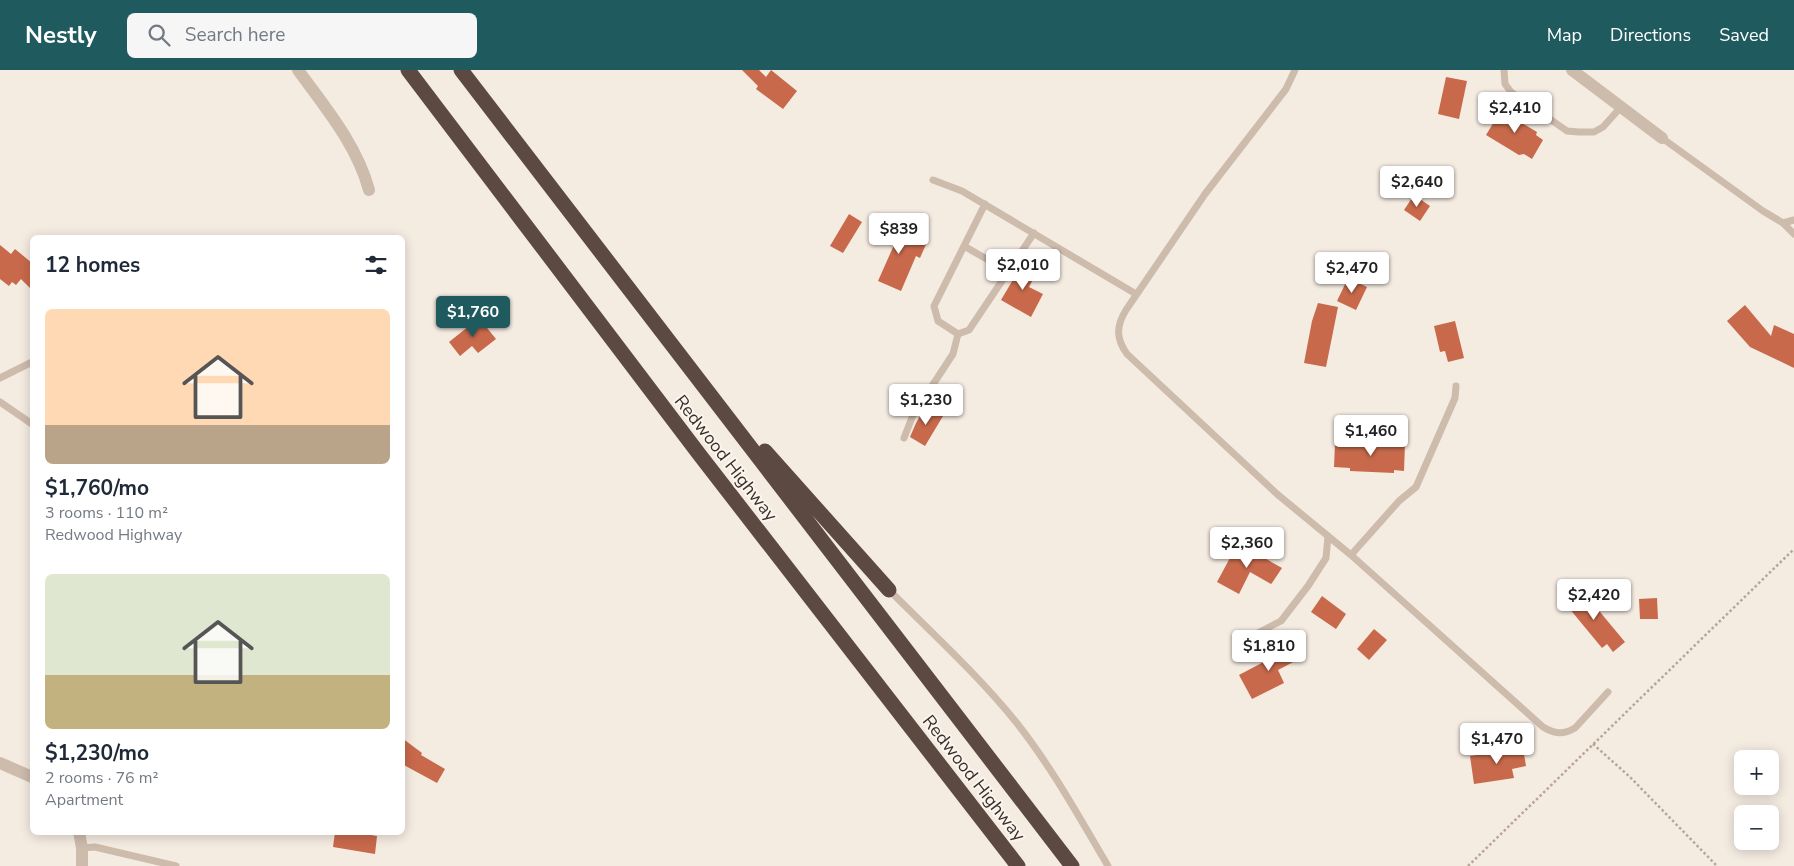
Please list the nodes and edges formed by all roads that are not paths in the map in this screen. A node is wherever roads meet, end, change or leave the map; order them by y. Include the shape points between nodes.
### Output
1 (298, 70) edge
2 (408, 70) edge
3 (461, 70) edge
4 (1295, 70) edge
5 (1504, 70) edge
6 (1572, 70) edge
7 (1621, 107) junction
8 (1662, 138) joint
9 (933, 180) dead end
10 (369, 190) dead end
11 (985, 204) junction
12 (1794, 220) edge
13 (1783, 222) junction
14 (1034, 234) junction
15 (1794, 234) edge
16 (964, 246) junction
17 (1008, 272) junction
18 (1136, 294) junction
19 (958, 334) junction
20 (668, 340) junction
21 (30, 363) edge
22 (0, 378) edge
23 (1456, 386) dead end
24 (0, 402) edge
25 (30, 423) edge
26 (904, 438) dead end
27 (1328, 536) junction
28 (1351, 555) junction
29 (889, 590) joint
30 (1250, 637) dead end
31 (1608, 692) dead end
32 (0, 763) edge
33 (30, 776) edge
34 (80, 835) edge
35 (82, 848) junction
36 (82, 866) edge
37 (176, 866) edge
38 (1018, 866) edge
39 (1072, 866) edge
40 (1108, 866) edge

1 - 10 street via 338,124 364,172
2 - 38 highway, Redwood Highway
3 - 20 highway, Redwood Highway
4 - 18 lane via 1286,88 1205,194
5 - 7 lane via 1505,84 1511,92 1567,131 1594,132
6 - 7 street
7 - 8 street
8 - 13 lane
9 - 11 lane
11 - 14 lane
11 - 16 lane
12 - 13 lane
13 - 15 lane
14 - 17 lane
14 - 18 lane
16 - 17 lane
16 - 19 lane via 934,306 938,321
17 - 19 lane via 969,330
18 - 27 lane via 1118,328 1121,346 1127,354 1277,494
19 - 26 lane via 953,354 913,415
20 - 29 highway
20 - 39 highway, Redwood Highway
21 - 22 lane
23 - 28 lane via 1455,398 1416,487 1399,501
24 - 25 lane
27 - 28 lane
27 - 30 lane via 1326,558 1281,622
28 - 31 lane via 1528,715 1552,732 1568,732 1575,728
29 - 40 lane via 1015,721 1040,754
32 - 33 street
34 - 35 street
35 - 36 street
35 - 37 lane via 95,847

